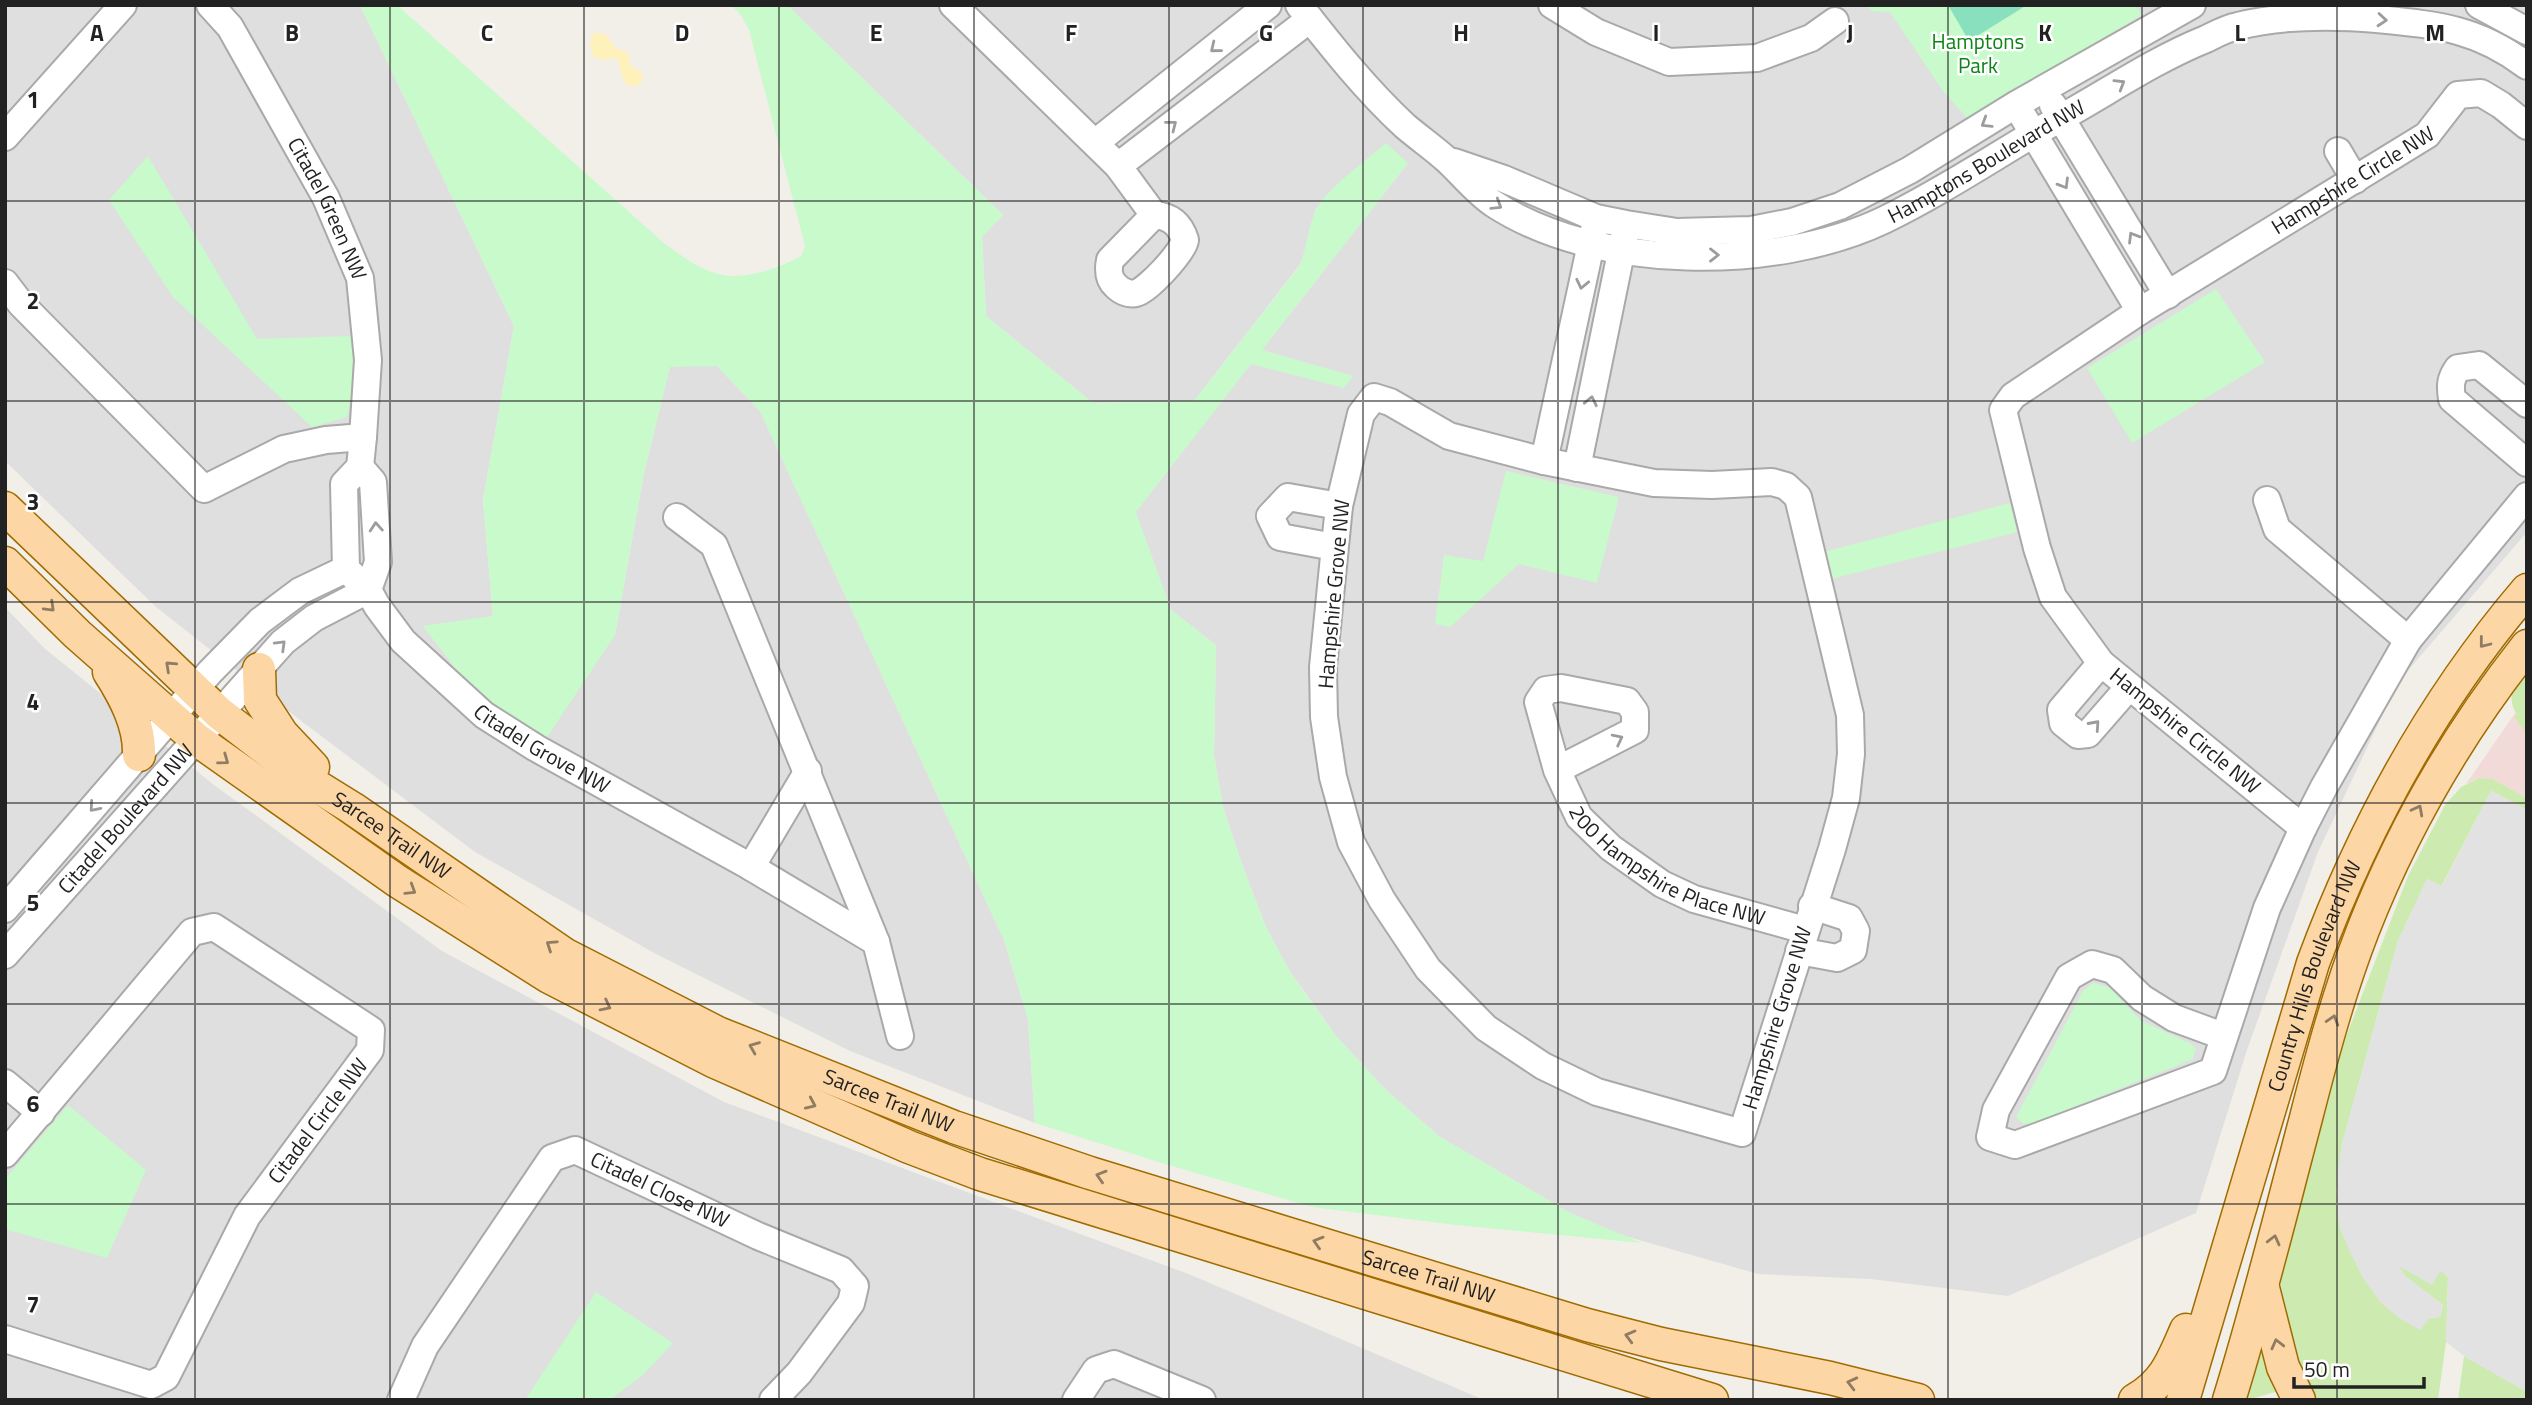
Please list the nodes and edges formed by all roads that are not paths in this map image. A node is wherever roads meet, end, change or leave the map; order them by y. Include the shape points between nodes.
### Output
1 (122, 5) edge
2 (210, 5) edge
3 (953, 5) edge
4 (1268, 5) edge
5 (1552, 5) edge
6 (2192, 5) edge
7 (2479, 5) edge
8 (2506, 11) edge
9 (1305, 12) edge
10 (1835, 22) dead end
11 (2490, 42) junction
12 (2524, 47) edge
13 (2044, 89) junction
14 (2017, 104) junction
15 (2061, 118) junction
16 (2527, 126) edge
17 (2033, 134) junction
18 (5, 137) edge
19 (1095, 143) junction
20 (2338, 151) dead end
21 (1446, 159) junction
22 (1118, 166) junction
23 (2355, 180) junction
24 (1154, 215) dead end
25 (1597, 218) junction
26 (1626, 224) junction
27 (1590, 246) junction
28 (1622, 251) junction
29 (5, 283) edge
30 (2168, 295) junction
31 (2140, 311) junction
32 (2527, 404) edge
33 (363, 437) junction
34 (1544, 461) junction
35 (2527, 463) edge
36 (360, 467) junction
37 (1577, 468) junction
38 (2527, 496) edge
39 (2267, 500) dead end
40 (1339, 506) junction
41 (5, 509) edge
42 (677, 517) dead end
43 (1334, 547) junction
44 (5, 563) edge
45 (346, 569) junction
46 (368, 590) junction
47 (2527, 590) edge
48 (2407, 640) junction
49 (2527, 646) edge
50 (95, 650) junction
51 (2101, 663) junction
52 (259, 669) junction
53 (2129, 687) junction
54 (195, 690) junction
55 (219, 713) junction
56 (171, 717) junction
57 (196, 739) junction
58 (139, 755) junction
59 (1557, 770) dead end
60 (808, 771) junction
61 (352, 808) junction
62 (2303, 828) junction
63 (751, 867) junction
64 (5, 909) edge
65 (1805, 929) junction
66 (876, 942) junction
67 (5, 955) edge
68 (2307, 984) junction
69 (900, 1036) dead end
70 (2223, 1036) junction
71 (5, 1083) edge
72 (41, 1113) junction
73 (10, 1138) edge
74 (2236, 1217) junction
75 (2262, 1285) junction
76 (5, 1339) edge
77 (401, 1400) edge
78 (773, 1400) edge
79 (1076, 1400) edge
80 (1202, 1400) edge
81 (1712, 1400) edge
82 (1919, 1400) edge
83 (2135, 1400) edge
84 (2183, 1400) edge
85 (2202, 1400) edge
86 (2229, 1400) edge
87 (2299, 1400) edge

1 - 18 street
2 - 33 street, Citadel Green NW via 230,27 326,198 360,278 368,360
3 - 19 street
4 -> 19 street
5 - 10 street via 1596,32 1669,62 1756,58 1811,38
6 - 13 street, Hamptons Boulevard NW
7 - 8 street, Hamptons Boulevard NW
8 - 11 street
8 - 12 street, Hamptons Boulevard NW
9 - 21 street, Hamptons Boulevard NW via 1405,126
22 -> 9 street
11 - 12 street, Hamptons Boulevard NW
15 -> 11 street, Hamptons Boulevard NW via 2157,62 2236,26 2299,16 2357,17 2459,30
13 - 14 street, Hamptons Boulevard NW
13 - 15 street
14 - 17 street
14 -> 26 street, Hamptons Boulevard NW via 1910,170 1840,206 1792,222 1751,230 1677,232
15 - 17 street, Hamptons Boulevard NW
30 -> 15 street
16 - 23 street, Hampshire Circle NW via 2481,93 2458,95 2427,135
28 -> 17 street, Hamptons Boulevard NW via 1755,255 1809,246 1882,221
17 -> 31 street
19 - 22 street
20 - 23 street
21 - 25 street, Hamptons Boulevard NW
21 -> 27 street, Hamptons Boulevard NW via 1492,203 1539,228
22 - 24 street
23 - 30 street, Hampshire Circle NW
25 - 26 street, Hamptons Boulevard NW
25 - 27 street
26 - 28 street
27 - 28 street, Hamptons Boulevard NW
27 -> 34 street
37 -> 28 street
29 - 33 street via 204,489 284,449
30 - 31 street, Hampshire Circle NW
31 - 51 street, Hampshire Circle NW via 2013,396 2003,410 2053,597
32 - 35 street via 2479,365 2458,368 2452,375 2452,399
33 - 36 street, Citadel Green NW
34 - 37 street, Hampshire Grove NW
34 - 40 street, Hampshire Grove NW via 1449,436 1374,397 1361,414
36 - 45 street, Citadel Green NW via 344,484
46 -> 36 street via 378,562 373,482
37 - 65 street, Hampshire Grove NW via 1654,483 1772,482 1786,486 1798,497 1850,715 1851,754 1846,798
38 - 48 street
39 - 48 street via 2277,529
40 - 43 street, Hampshire Grove NW
40 - 43 street via 1288,497 1270,516 1280,537
54 -> 41 main road, Sarcee Trail NW
42 - 60 street via 714,545
43 - 65 street, Hampshire Grove NW via 1323,667 1324,718 1333,776 1351,842 1381,900 1428,969 1486,1028 1543,1066 1597,1092 1742,1133
44 -> 50 main road, Sarcee Trail NW
45 - 46 street
45 - 54 street via 300,591 260,621
52 -> 46 street via 314,618
46 - 63 street, Citadel Grove NW via 403,641 484,715
47 -> 68 main road, Country Hills Boulevard NW via 2467,666 2419,740 2351,869
48 - 62 street
75 -> 49 main road, Country Hills Boulevard NW via 2319,1064 2363,930 2422,803 2471,723
50 - 56 main road, Sarcee Trail NW
50 - 58 main road via 124,696
51 - 53 street, Hampshire Circle NW
51 -> 53 street via 2061,710 2063,723 2078,735 2088,734
52 - 55 street
52 - 61 main road via 260,700 282,734
53 - 62 street, Hampshire Circle NW
54 - 55 main road, Sarcee Trail NW
54 - 56 street, Citadel Boulevard NW
55 - 57 street, Citadel Boulevard NW
55 - 61 main road, Sarcee Trail NW
56 - 57 main road, Sarcee Trail NW
56 - 58 street, Citadel Boulevard NW
57 - 67 street, Citadel Boulevard NW
57 -> 81 main road, Sarcee Trail NW via 397,881 549,977 713,1061 909,1147 1080,1206
58 -> 64 street, Citadel Boulevard NW
59 - 65 street, 200 Hampshire Place NW via 1579,817 1611,848 1662,884 1694,899
60 - 63 street
60 - 66 street
82 -> 61 main road, Sarcee Trail NW via 1587,1325 954,1127 718,1033 564,954
62 - 70 street via 2267,908
63 - 66 street, Citadel Grove NW
66 - 69 street
68 - 74 main road, Country Hills Boulevard NW
68 - 85 main road via 2302,1044
70 - 70 street via 2174,1018 2142,998 2113,970 2092,964 2069,977 1996,1110 1990,1137 2015,1145 2213,1071
71 - 72 street
72 - 73 street, Citadel Circle NW
72 - 76 street, Citadel Circle NW via 192,932 214,927 370,1030 370,1051 247,1216 166,1377 151,1385
74 - 83 main road via 2170,1367
74 - 84 main road, Country Hills Boulevard NW
75 - 86 main road, Country Hills Boulevard NW
87 -> 75 main road via 2283,1367
77 - 78 street, Citadel Close NW via 425,1346 552,1158 575,1150 841,1270 855,1286 851,1304
79 - 80 street via 1096,1370 1114,1364

